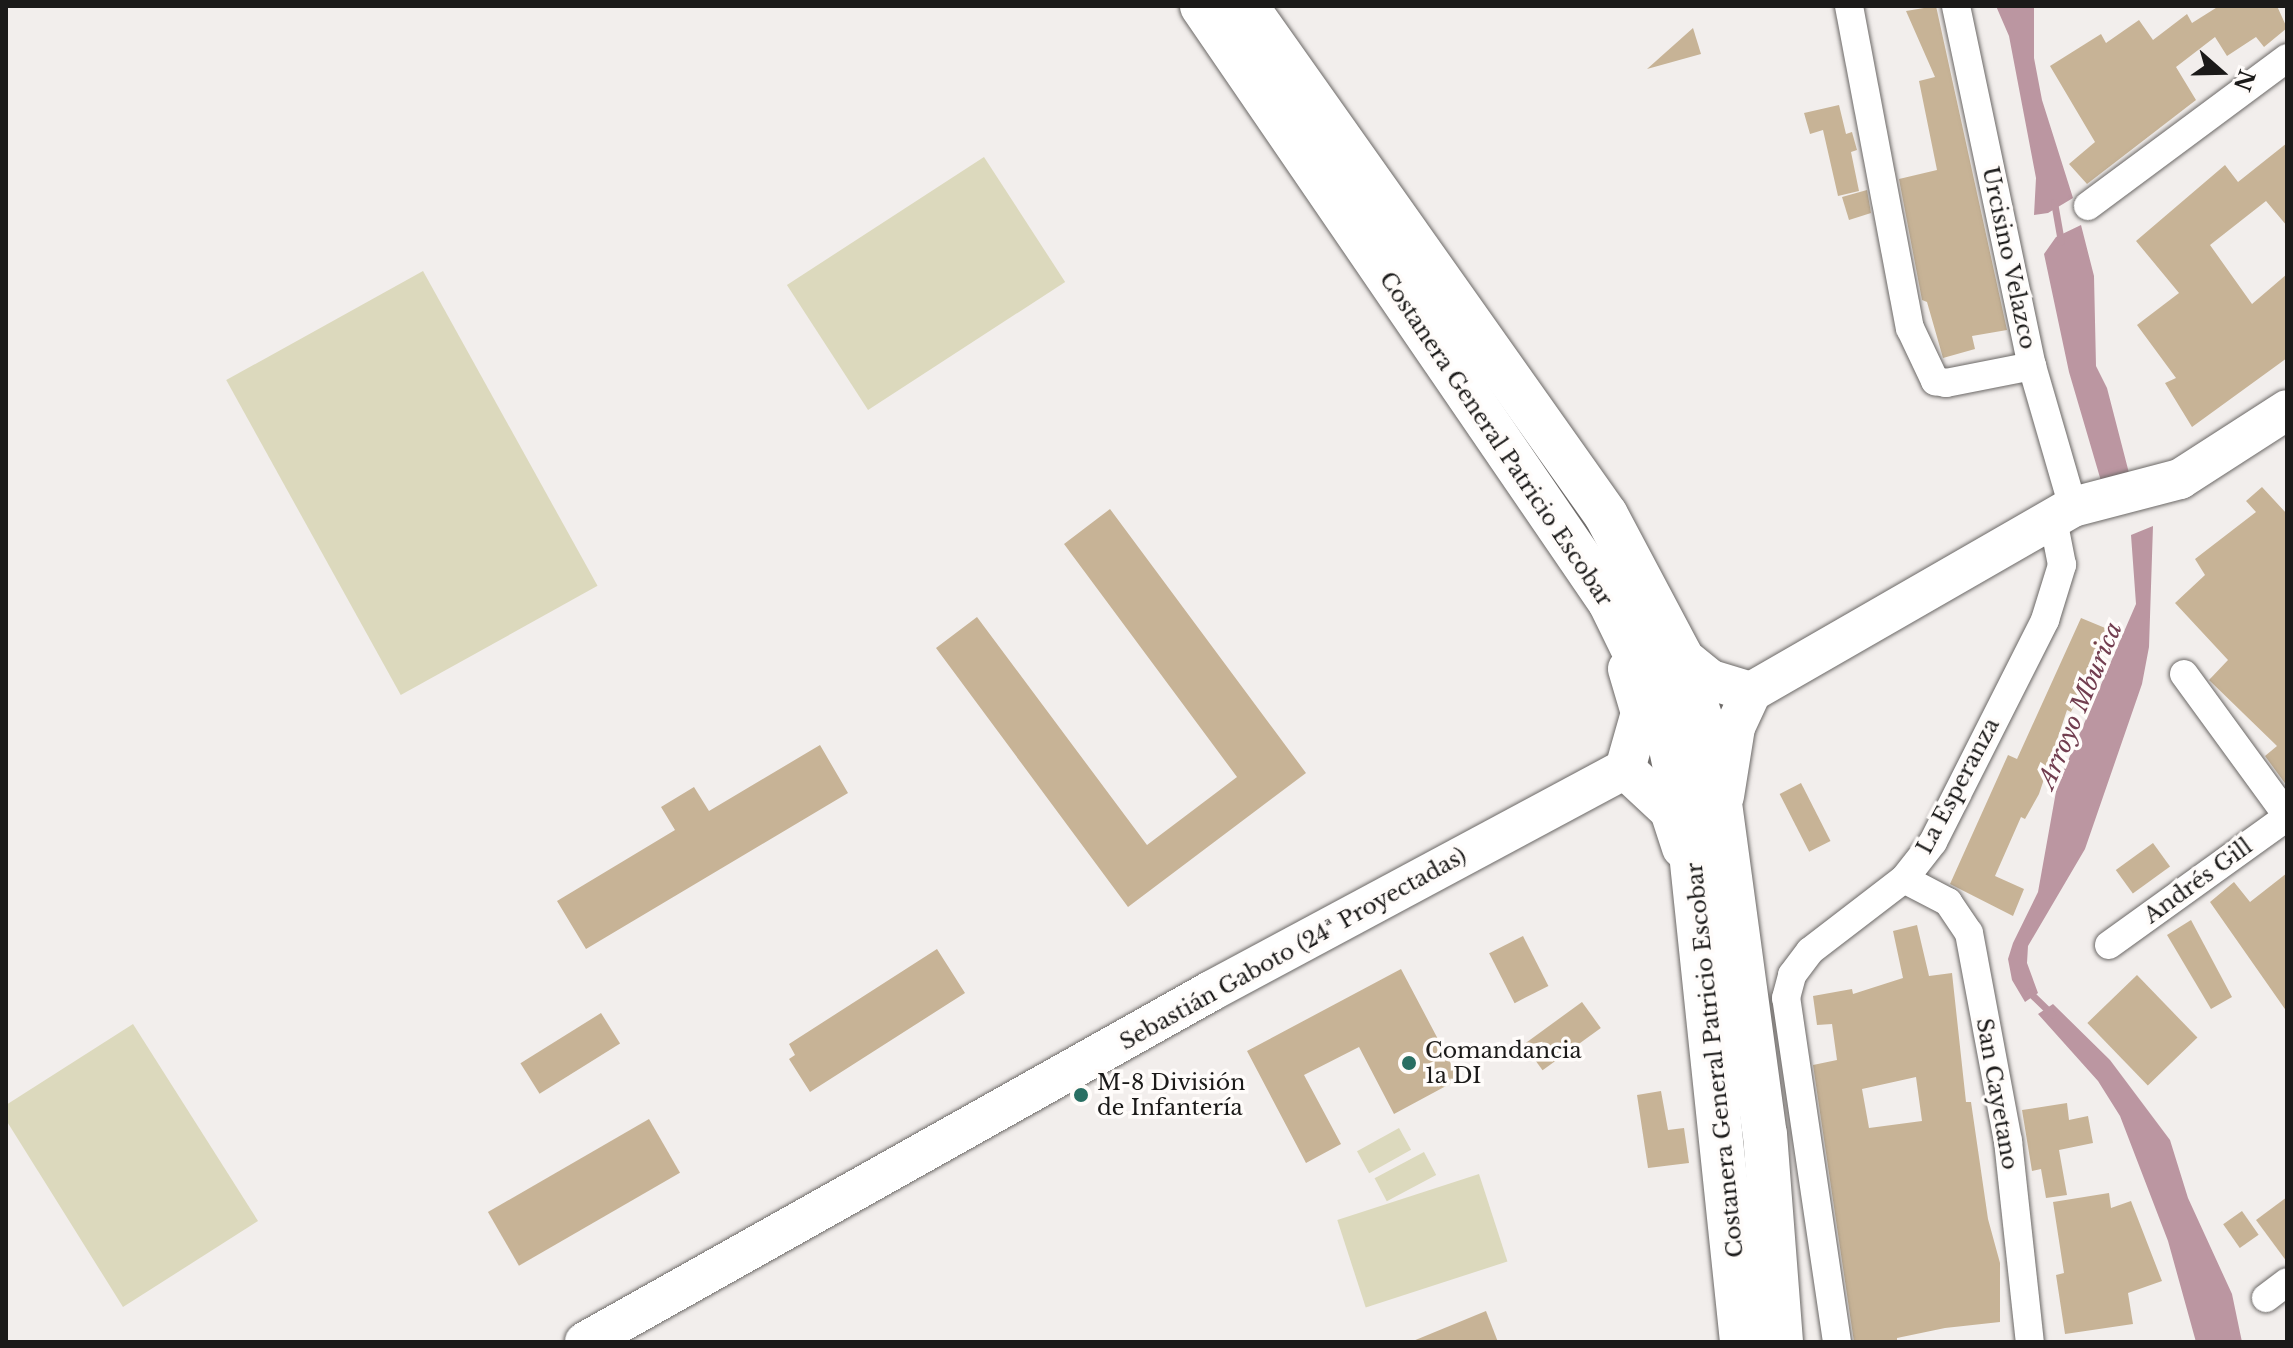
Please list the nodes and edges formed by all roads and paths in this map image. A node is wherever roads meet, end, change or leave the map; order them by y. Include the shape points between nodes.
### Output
1 (1202, 6) edge
2 (1246, 6) edge
3 (1849, 6) edge
4 (1956, 6) edge
5 (2287, 58) edge
6 (2088, 206) dead end
7 (2032, 366) junction
8 (2287, 410) edge
9 (2063, 513) junction
10 (1610, 602) junction
11 (1680, 655) junction
12 (2184, 674) dead end
13 (1751, 692) junction
14 (1625, 769) junction
15 (2287, 816) edge
16 (1722, 818) junction
17 (1694, 876) junction
18 (1904, 879) junction
19 (2109, 945) dead end
20 (585, 1342) edge
21 (1742, 1342) edge
22 (1781, 1342) edge
23 (1837, 1342) edge
24 (2030, 1342) edge

1 - 10 highway, Costanera General Patricio Escobar
2 - 11 highway, Costanera General Patricio Escobar via 1606,515
3 - 7 street via 1910,328 1935,381
4 - 7 street, Urcisino Velazco
5 - 6 street
7 - 9 street, Urcisino Velazco
8 - 9 street via 2180,479
9 - 13 street
9 - 18 street, La Esperanza via 2062,565 2045,620 1933,842
10 - 14 street via 1641,713
10 - 17 highway, Costanera General Patricio Escobar via 1651,686 1670,744
11 - 13 street via 1711,680
11 - 16 highway, Costanera General Patricio Escobar via 1714,759
12 - 15 street
13 - 16 street via 1735,727
14 - 17 street via 1670,811
14 - 20 street, Sebastián Gaboto (24ª Proyectadas) via 1211,991
15 - 19 street, Andrés Gill
16 - 22 highway, Costanera General Patricio Escobar via 1765,1134
17 - 21 highway, Costanera General Patricio Escobar
18 - 23 street, La Esperanza via 1810,951 1792,975 1786,998
18 - 24 street, San Cayetano via 1948,902 1969,933 2008,1141

